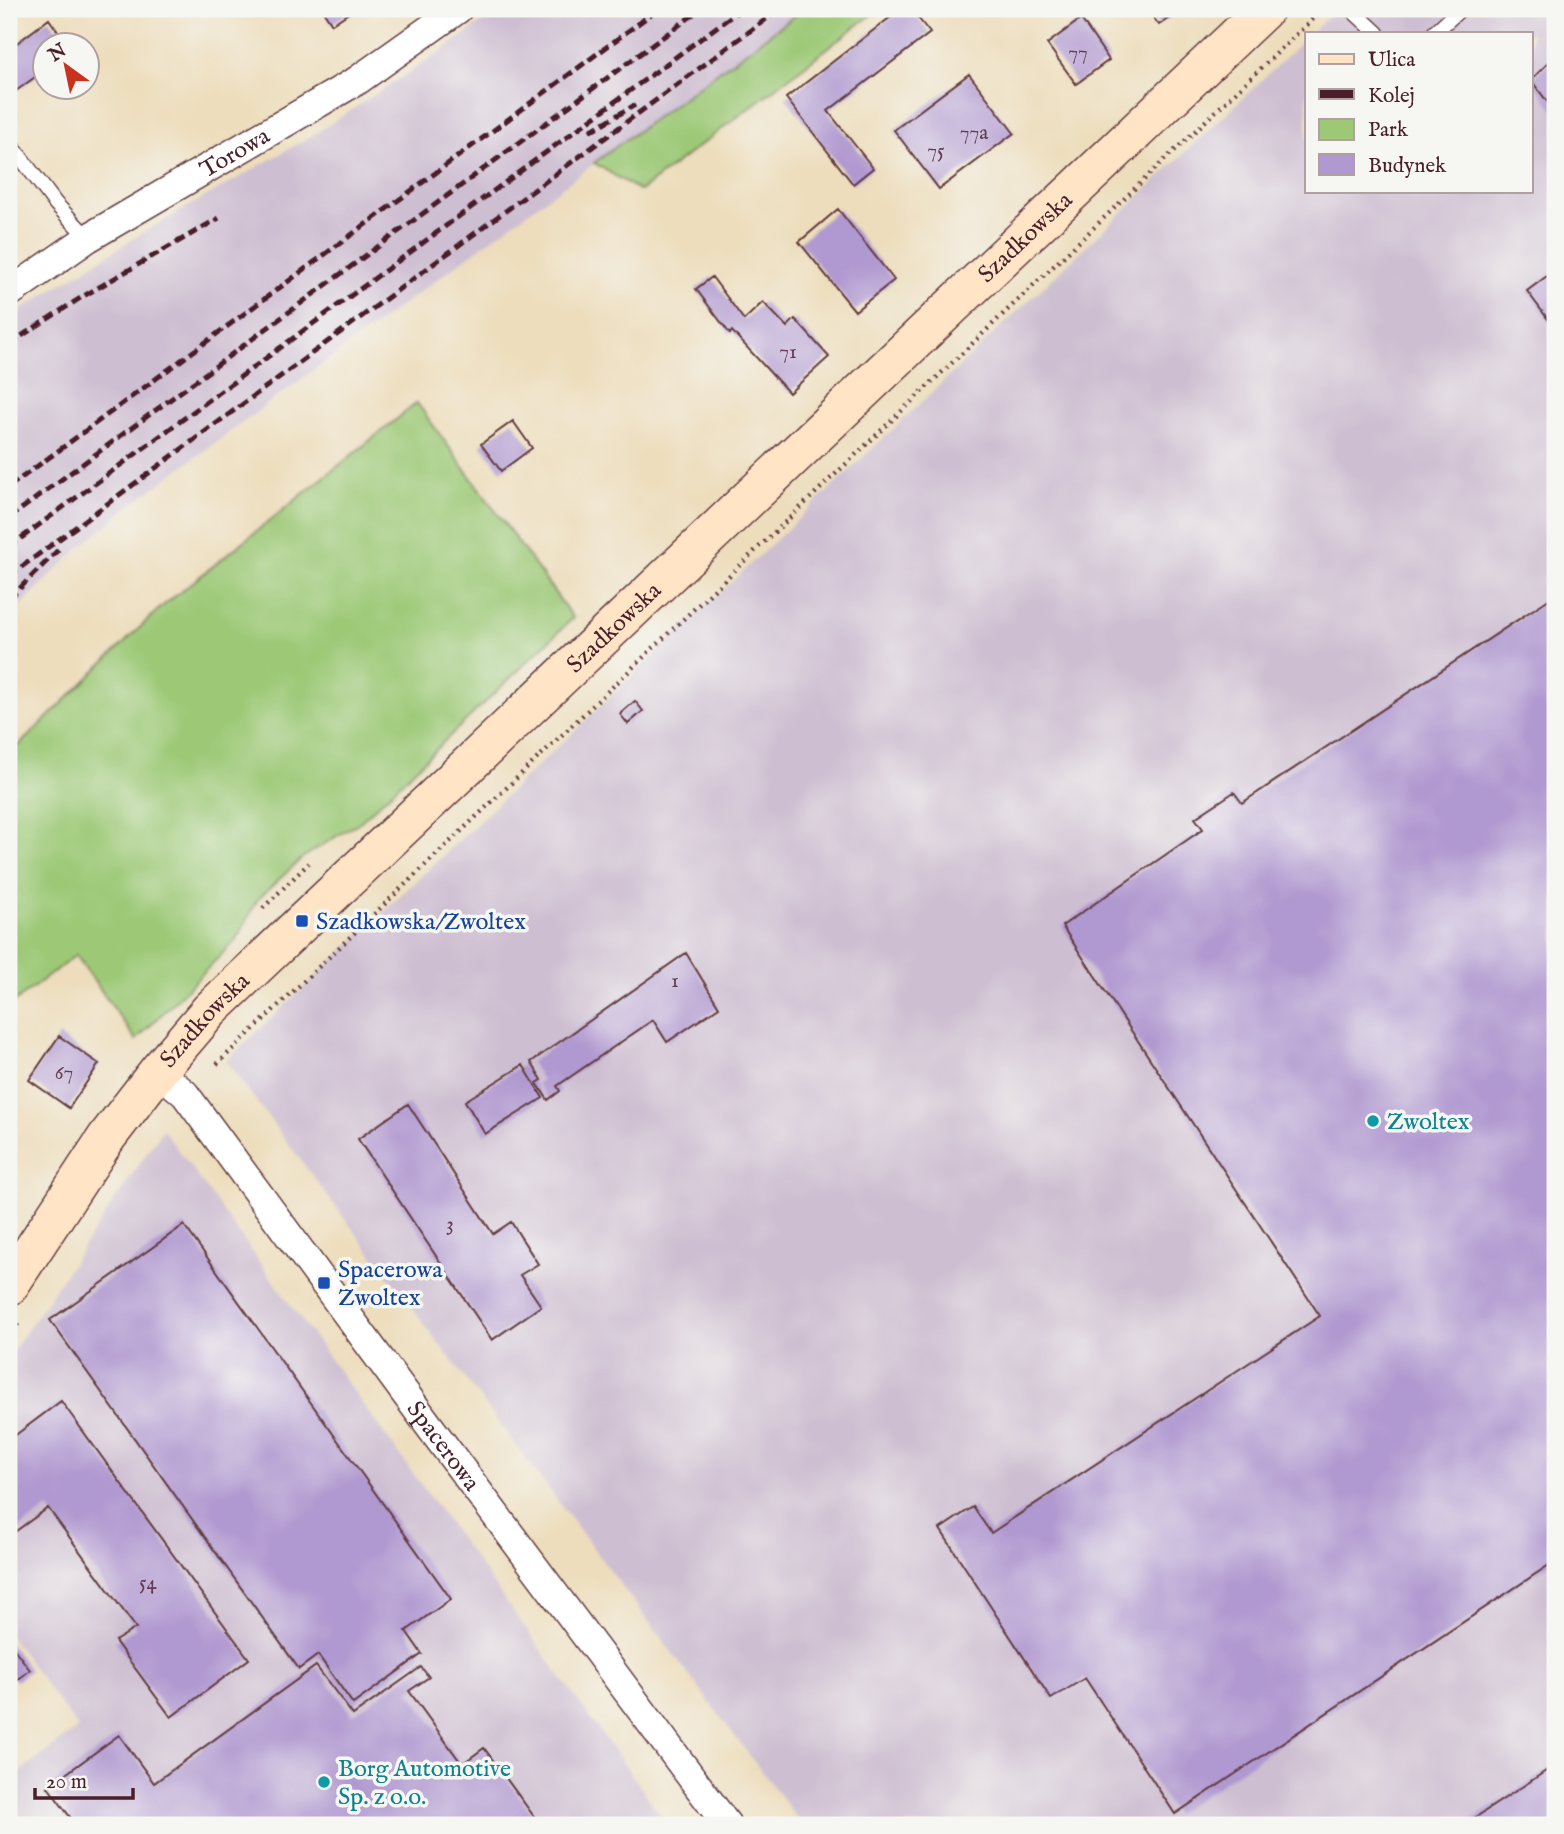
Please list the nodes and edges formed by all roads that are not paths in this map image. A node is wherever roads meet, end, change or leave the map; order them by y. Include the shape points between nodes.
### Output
1 (458, 9) edge
2 (1265, 9) edge
3 (1351, 9) edge
4 (1460, 9) edge
5 (1376, 32) edge
6 (1435, 32) edge
7 (9, 142) edge
8 (88, 238) junction
9 (9, 293) edge
10 (158, 1071) junction
11 (9, 1286) edge
12 (727, 1825) edge

1 - 8 street, Torowa via 358,80
2 - 10 street, Szadkowska via 302,921 210,1010
3 - 5 lane
4 - 6 lane
7 - 8 lane
8 - 9 street, Torowa
10 - 11 street, Szadkowska via 107,1138
10 - 12 street, Spacerowa via 185,1094

